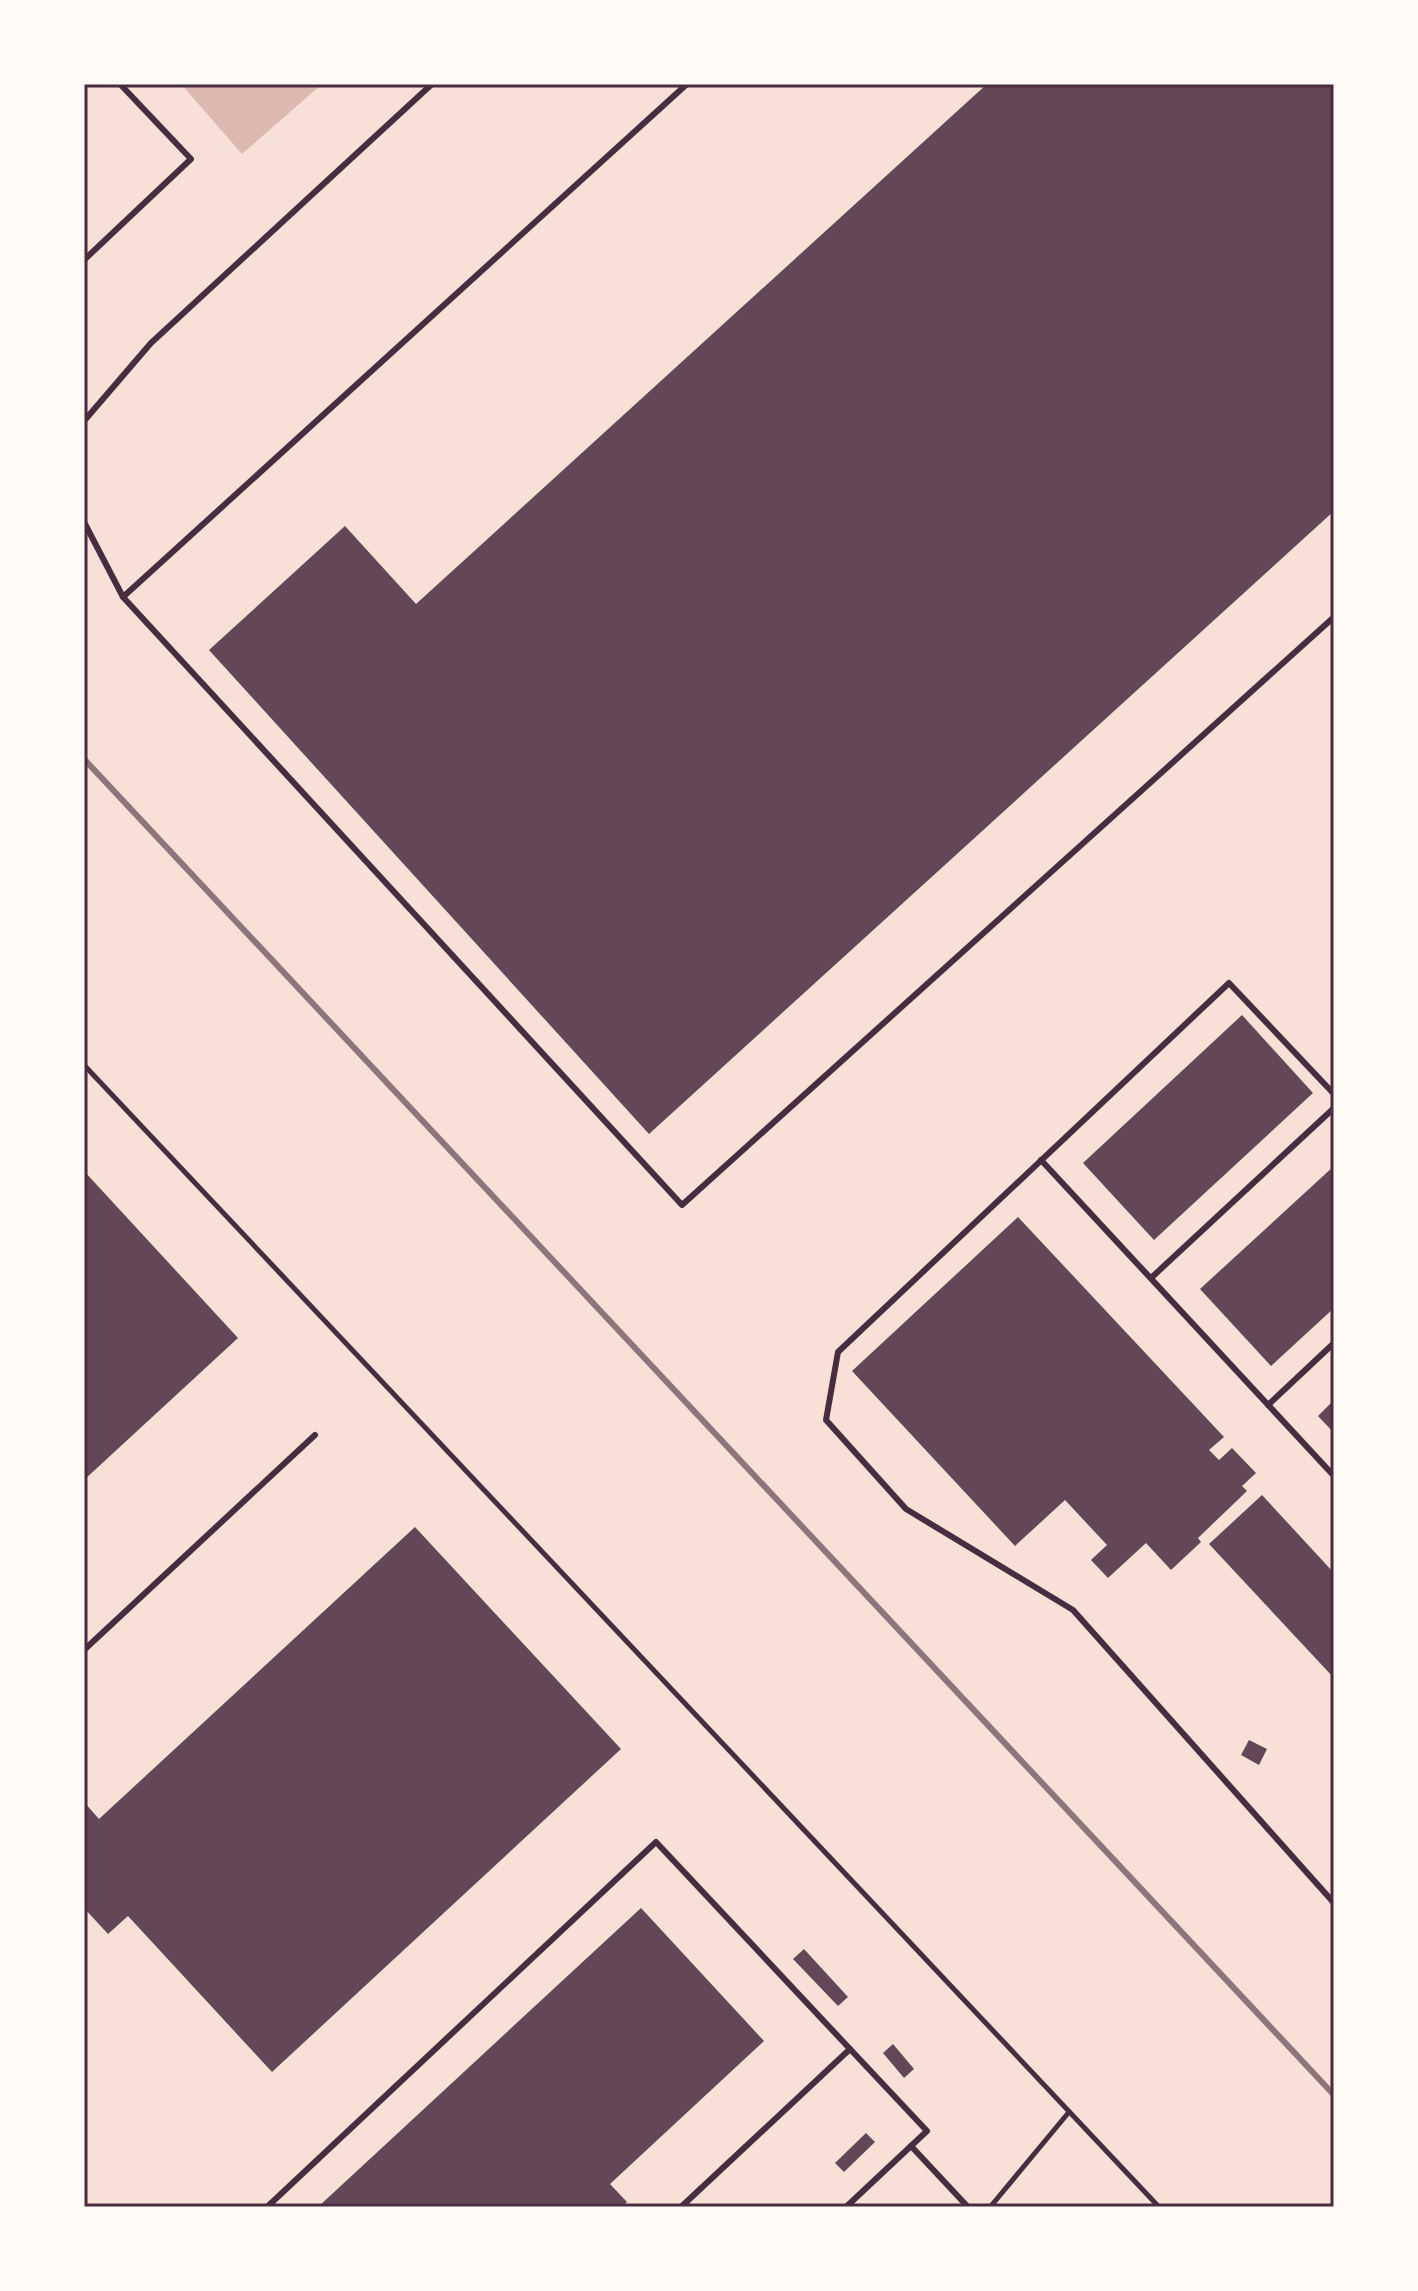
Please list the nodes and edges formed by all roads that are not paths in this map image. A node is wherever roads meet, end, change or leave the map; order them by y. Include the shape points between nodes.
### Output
1 (120, 84) edge
2 (432, 84) edge
3 (687, 84) edge
4 (84, 260) edge
5 (84, 421) edge
6 (84, 522) edge
7 (123, 597) junction
8 (1334, 617) edge
9 (1334, 1094) edge
10 (1334, 1108) edge
11 (1041, 1160) junction
12 (1151, 1278) junction
13 (1334, 1343) edge
14 (1268, 1405) junction
15 (315, 1435) dead end
16 (1334, 1476) edge
17 (84, 1650) edge
18 (1334, 1903) edge
19 (850, 2049) junction
20 (911, 2146) junction
21 (267, 2207) edge
22 (681, 2207) edge
23 (846, 2207) edge
24 (968, 2207) edge

1 - 4 lane via 191,159
2 - 5 lane via 151,343
3 - 7 lane
6 - 7 lane
7 - 8 lane via 682,1205
9 - 11 lane via 1229,983
10 - 12 lane
11 - 12 lane
11 - 18 lane via 838,1352 826,1420 906,1509 1073,1610
12 - 14 lane
13 - 14 lane
14 - 16 lane
15 - 17 lane
19 - 20 lane via 927,2131
19 - 21 lane via 656,1842
19 - 22 lane
20 - 23 lane
20 - 24 lane

